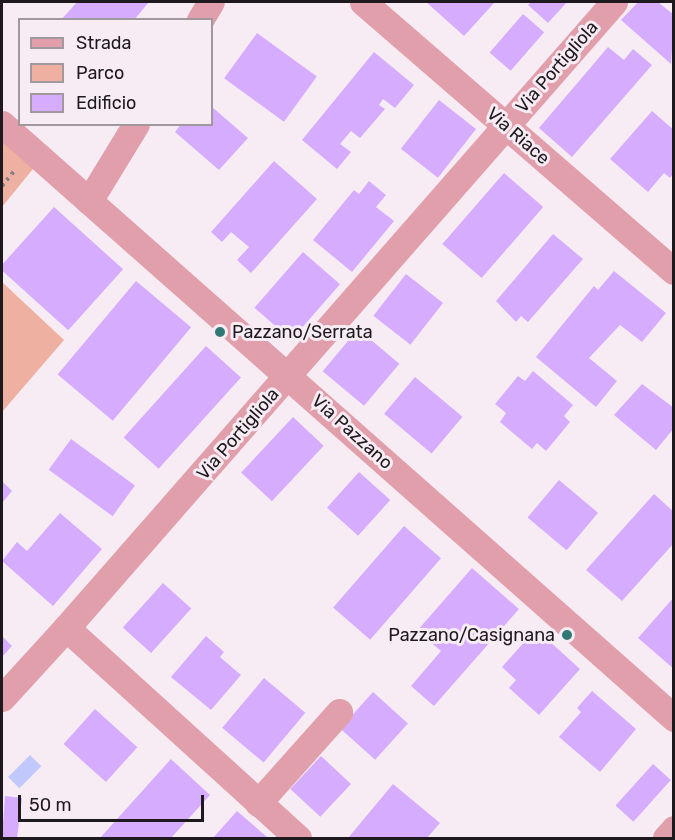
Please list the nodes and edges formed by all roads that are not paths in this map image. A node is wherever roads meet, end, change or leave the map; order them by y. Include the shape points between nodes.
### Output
1 (211, 2) edge
2 (363, 2) edge
3 (614, 2) edge
4 (201, 18) edge
5 (2, 124) edge
6 (135, 126) edge
7 (505, 126) junction
8 (89, 201) junction
9 (674, 271) edge
10 (289, 376) junction
11 (66, 628) junction
12 (2, 699) edge
13 (339, 712) dead end
14 (674, 718) edge
15 (258, 803) junction
16 (674, 830) edge
17 (298, 838) edge
18 (666, 838) edge

1 - 4 street
2 - 7 street, Via Riace
3 - 7 street, Via Portigliola
5 - 8 street, Via Pazzano
6 - 8 street
7 - 9 street, Via Riace
7 - 10 street, Via Portigliola
8 - 10 street, Via Pazzano
10 - 11 street, Via Portigliola
10 - 14 street, Via Pazzano
11 - 12 street, Via Portigliola
11 - 15 street
13 - 15 street
15 - 17 street
16 - 18 street

